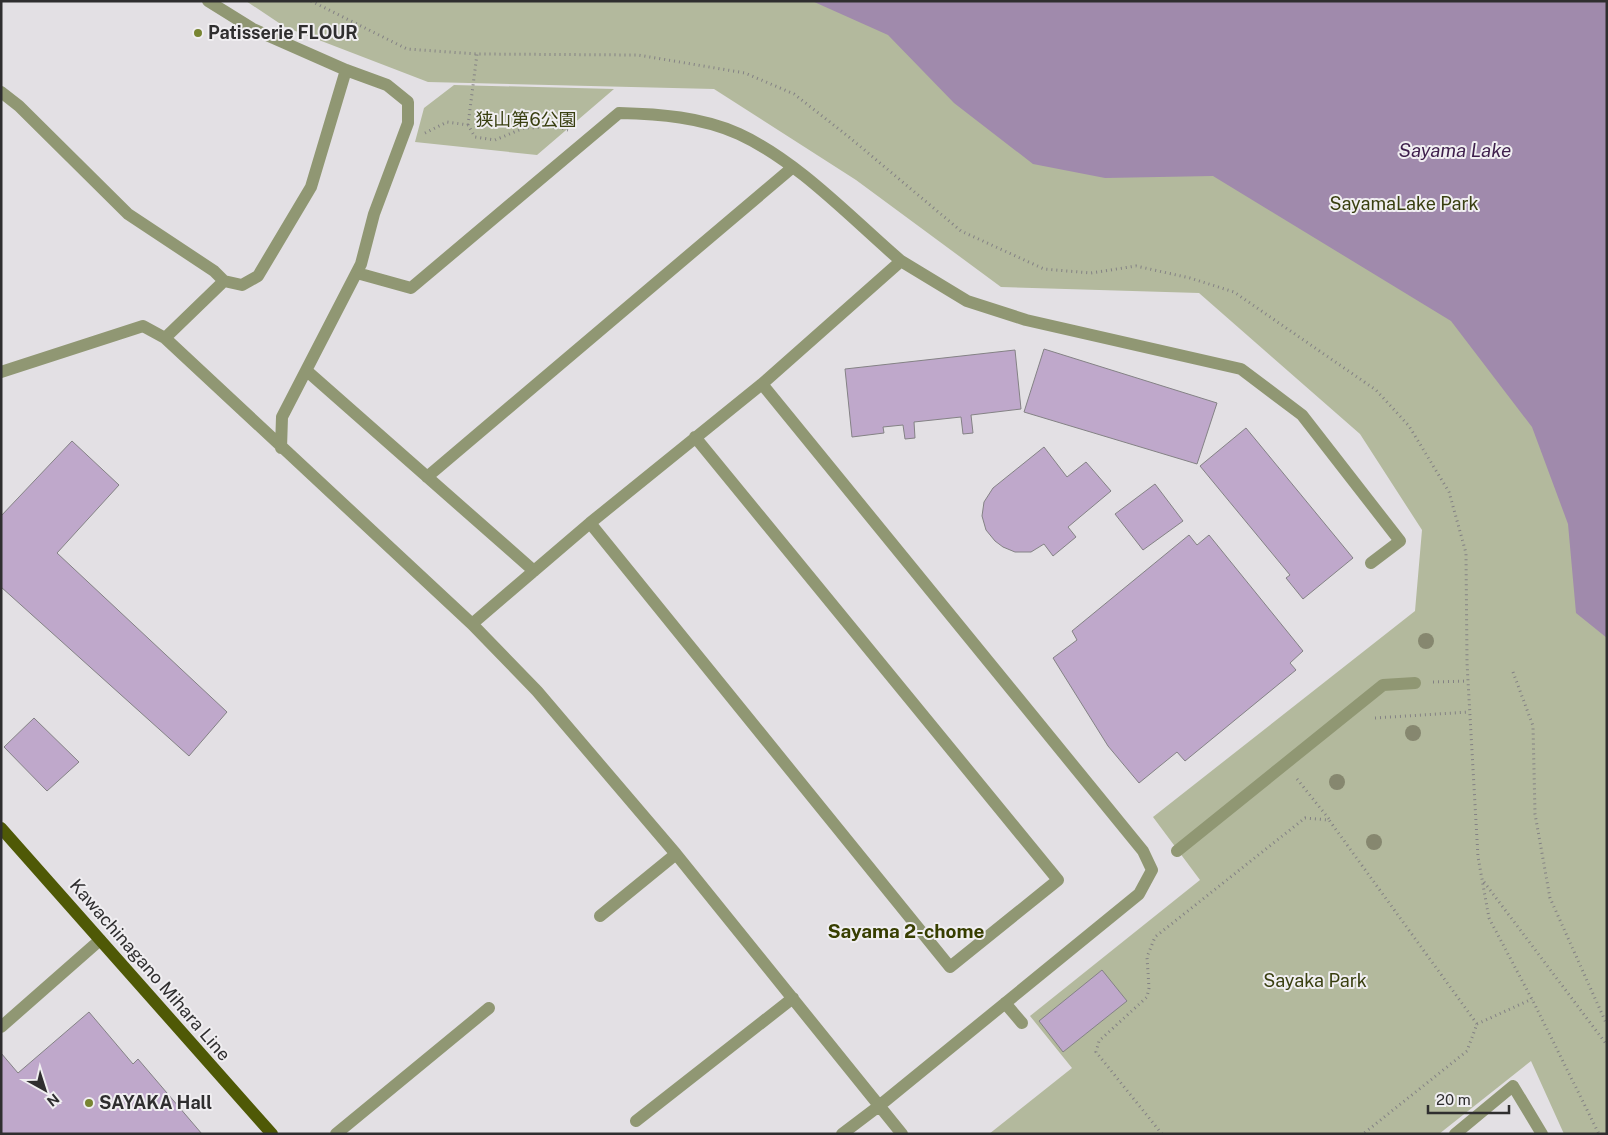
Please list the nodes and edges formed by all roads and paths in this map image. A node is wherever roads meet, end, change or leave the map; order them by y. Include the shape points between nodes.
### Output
1 (208, 1) edge
2 (311, 1) edge
3 (477, 54) junction
4 (346, 70) junction
5 (1, 92) edge
6 (468, 125) junction
7 (404, 135) junction
8 (587, 139) junction
9 (793, 167) junction
10 (901, 261) junction
11 (357, 273) junction
12 (224, 281) junction
13 (165, 338) junction
14 (307, 370) junction
15 (1, 372) edge
16 (762, 384) junction
17 (696, 437) junction
18 (281, 448) junction
19 (427, 477) junction
20 (590, 523) junction
21 (1371, 563) dead end
22 (534, 571) junction
23 (472, 624) junction
24 (1513, 672) dead end
25 (1468, 681) junction
26 (1414, 683) joint
27 (1469, 712) junction
28 (1342, 720) junction
29 (1286, 765) junction
30 (1329, 820) junction
31 (1, 828) edge
32 (1177, 851) dead end
33 (676, 854) junction
34 (1482, 879) junction
35 (600, 916) dead end
36 (100, 940) junction
37 (793, 998) junction
38 (1532, 999) junction
39 (1005, 1002) junction
40 (489, 1008) dead end
41 (1022, 1022) dead end
42 (1477, 1024) junction
43 (1607, 1025) edge
44 (1, 1027) edge
45 (1607, 1045) edge
46 (879, 1106) junction
47 (636, 1121) dead end
48 (272, 1134) edge
49 (336, 1134) edge
50 (842, 1134) edge
51 (902, 1134) edge
52 (1162, 1134) edge
53 (1363, 1134) edge
54 (1454, 1134) edge
55 (1542, 1134) edge
56 (1599, 1134) edge

1 - 4 street via 253,29
2 - 3 path via 407,49
3 - 6 path
3 - 25 path via 638,55 745,73 794,94 961,231 1044,269 1091,273 1136,266 1234,292 1376,390 1409,426 1449,492 1466,553
4 - 7 street via 387,85 408,102 408,123
4 - 12 street via 311,187 299,210 258,276 242,285
5 - 12 street via 128,214
6 - 7 path via 447,122 416,138
6 - 8 path via 475,137 495,140 524,128 558,126
7 - 11 street via 374,214
8 - 9 street via 619,113 664,114 738,134
8 - 11 street via 412,288
9 - 10 street
9 - 19 street
10 - 16 street
10 - 21 street via 967,301 1018,317 1241,369 1302,414 1400,541
11 - 14 street
12 - 13 street
13 - 15 street via 143,326
13 - 18 street
14 - 18 street via 282,418
14 - 19 street
16 - 17 street
16 - 39 street via 1143,851 1152,870 1139,894
17 - 20 street
17 - 20 street via 1058,880 950,967
18 - 23 street
19 - 22 street
20 - 22 street
22 - 23 street
23 - 33 street via 537,691
24 - 43 path via 1534,726 1535,814 1550,898
25 - 26 path
25 - 27 path
26 - 28 street via 1383,686
27 - 28 path
27 - 34 path
28 - 29 street
29 - 30 path
29 - 32 street
30 - 42 path
30 - 52 path via 1305,818 1155,937 1147,957 1147,997 1099,1041 1096,1052
31 - 36 main road, Kawachinagano Mihara Line
33 - 35 street
33 - 37 street
34 - 38 path via 1489,918
34 - 45 path
36 - 44 street
36 - 48 main road, Kawachinagano Mihara Line
37 - 46 street
37 - 47 street
38 - 42 path
38 - 56 path
39 - 41 street
39 - 46 street
40 - 49 street
42 - 53 path via 1467,1052
46 - 50 street
46 - 51 street
54 - 55 street via 1514,1086

